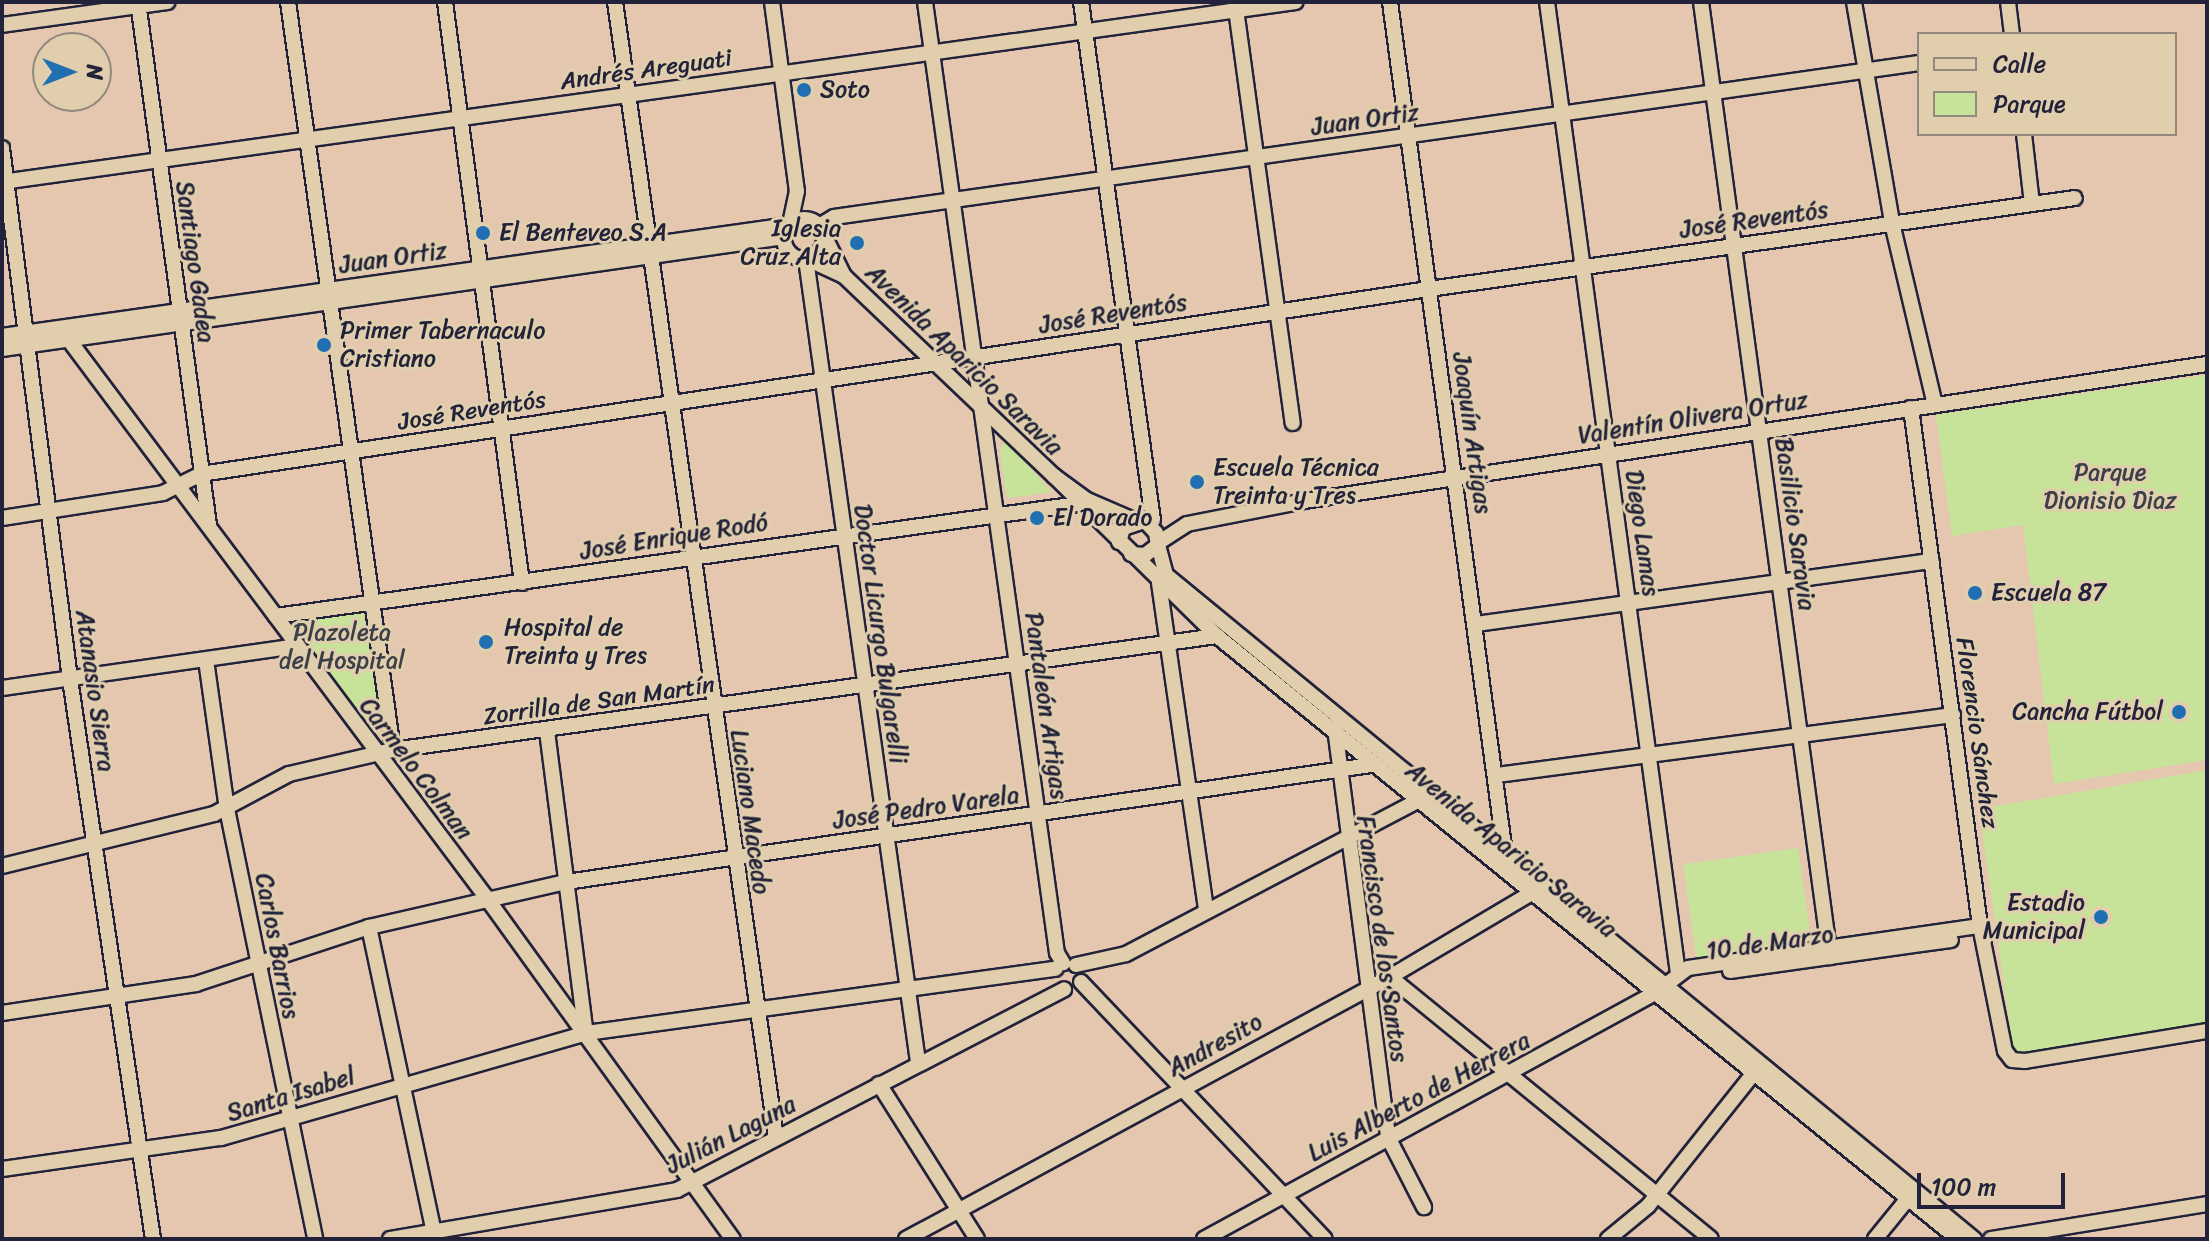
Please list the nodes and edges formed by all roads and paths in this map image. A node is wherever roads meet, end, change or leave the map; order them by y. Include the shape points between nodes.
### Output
1 (167, 2) edge
2 (288, 2) edge
3 (445, 2) edge
4 (615, 2) edge
5 (772, 2) edge
6 (925, 2) edge
7 (1081, 2) edge
8 (1296, 2) edge
9 (1390, 2) edge
10 (1547, 2) edge
11 (1701, 2) edge
12 (1854, 2) edge
13 (2008, 2) edge
14 (138, 4) edge
15 (1235, 6) edge
16 (2, 25) edge
17 (1085, 30) junction
18 (2012, 32) edge
19 (932, 51) junction
20 (1917, 63) edge
21 (1864, 70) junction
22 (782, 74) junction
23 (1713, 92) junction
24 (628, 95) junction
25 (1562, 115) junction
26 (461, 118) junction
27 (1408, 136) junction
28 (2024, 136) edge
29 (307, 140) junction
30 (2, 148) edge
31 (1256, 158) junction
32 (159, 160) junction
33 (1106, 179) junction
34 (4, 182) edge
35 (797, 191) junction
36 (2075, 198) dead end
37 (953, 202) junction
38 (2032, 204) junction
39 (1892, 223) junction
40 (819, 227) junction
41 (788, 229) junction
42 (1735, 245) junction
43 (650, 249) junction
44 (807, 259) junction
45 (1583, 267) junction
46 (484, 274) junction
47 (844, 276) junction
48 (1429, 289) junction
49 (328, 295) junction
50 (1278, 312) junction
51 (181, 316) junction
52 (64, 334) junction
53 (1126, 334) junction
54 (2, 336) edge
55 (26, 339) junction
56 (2, 349) edge
57 (974, 357) junction
58 (937, 362) junction
59 (2207, 364) edge
60 (823, 380) junction
61 (671, 403) junction
62 (980, 405) junction
63 (1935, 405) junction
64 (1911, 408) junction
65 (1293, 423) dead end
66 (1001, 426) junction
67 (503, 428) junction
68 (1761, 430) junction
69 (350, 451) junction
70 (1609, 453) junction
71 (986, 455) junction
72 (201, 474) junction
73 (1054, 476) junction
74 (1457, 476) junction
75 (179, 484) junction
76 (1078, 504) junction
77 (48, 512) junction
78 (995, 512) junction
79 (2, 518) edge
80 (1144, 521) junction
81 (1187, 524) junction
82 (210, 528) junction
83 (844, 534) junction
84 (1119, 542) junction
85 (1158, 544) junction
86 (1131, 554) junction
87 (691, 556) junction
88 (1932, 561) junction
89 (1781, 582) junction
90 (522, 583) junction
91 (1159, 583) junction
92 (1629, 603) junction
93 (373, 605) junction
94 (276, 616) junction
95 (1476, 624) junction
96 (1217, 636) junction
97 (1167, 641) junction
98 (298, 646) junction
99 (206, 660) junction
100 (1018, 662) junction
101 (70, 679) junction
102 (865, 685) junction
103 (2, 688) edge
104 (713, 708) junction
105 (1953, 715) junction
106 (1337, 726) junction
107 (547, 731) junction
108 (1801, 735) junction
109 (393, 750) junction
110 (376, 754) junction
111 (1649, 755) junction
112 (1371, 765) junction
113 (1337, 770) junction
114 (1497, 775) junction
115 (1189, 794) junction
116 (1424, 797) junction
117 (227, 809) junction
118 (1039, 815) junction
119 (886, 835) junction
120 (1347, 838) junction
121 (96, 845) junction
122 (734, 858) junction
123 (1504, 863) junction
124 (2, 866) edge
125 (566, 882) junction
126 (1537, 890) junction
127 (486, 897) junction
128 (1206, 911) junction
129 (369, 927) junction
130 (1981, 931) junction
131 (1830, 951) junction
132 (258, 964) junction
133 (1071, 971) junction
134 (1678, 974) junction
135 (1390, 977) junction
136 (907, 986) junction
137 (1366, 988) junction
138 (1659, 988) junction
139 (1064, 989) junction
140 (118, 997) junction
141 (755, 1010) junction
142 (2, 1013) edge
143 (2207, 1031) edge
144 (586, 1033) junction
145 (918, 1062) junction
146 (1758, 1068) junction
147 (1507, 1074) junction
148 (403, 1084) junction
149 (879, 1084) junction
150 (1182, 1089) junction
151 (289, 1118) junction
152 (776, 1137) junction
153 (1388, 1137) junction
154 (140, 1151) junction
155 (2, 1169) edge
156 (693, 1183) junction
157 (1913, 1192) junction
158 (1284, 1195) junction
159 (1656, 1196) junction
160 (2207, 1204) edge
161 (1424, 1207) dead end
162 (959, 1210) junction
163 (434, 1232) junction
164 (1957, 1232) edge
165 (418, 1237) edge
166 (153, 1239) edge
167 (315, 1239) edge
168 (390, 1239) edge
169 (733, 1239) edge
170 (906, 1239) edge
171 (977, 1239) edge
172 (1204, 1239) edge
173 (1325, 1239) edge
174 (1608, 1239) edge
175 (1711, 1239) edge
176 (1875, 1239) edge
177 (1974, 1239) edge
178 (1991, 1239) edge

1 - 14 street
2 - 29 street
3 - 26 street
4 - 24 street, Luciano Macedo
5 - 22 street
6 - 19 street, Pantaleón Artigas
7 - 17 street
8 - 15 street, Andrés Areguati
9 - 27 street, Joaquín Artigas
10 - 25 street, Diego Lamas
11 - 23 street, Basilicio Saravia
12 - 21 street
13 - 18 street
14 - 16 street
14 - 32 street, Santiago Gadea
15 - 17 street, Andrés Areguati
15 - 31 street
17 - 19 street, Andrés Areguati
17 - 33 street
19 - 22 street, Andrés Areguati
19 - 37 street, Pantaleón Artigas
20 - 21 street, Juan Ortiz
21 - 23 street, Juan Ortiz
21 - 39 street
22 - 24 street, Andrés Areguati
22 - 35 street
23 - 25 street, Juan Ortiz
23 - 42 street, Basilicio Saravia
24 - 26 street, Andrés Areguati
24 - 43 street, Luciano Macedo
25 - 27 street, Juan Ortiz
25 - 45 street, Diego Lamas
26 - 29 street, Andrés Areguati
26 - 46 street
27 - 31 street, Juan Ortiz
27 - 48 street, Joaquín Artigas
28 - 38 street
29 - 32 street, Andrés Areguati
29 - 49 street
30 - 34 street, Atanasio Sierra
31 - 33 street, Juan Ortiz
31 - 50 street
32 - 34 street, Andrés Areguati
32 - 51 street, Santiago Gadea
33 - 37 street, Juan Ortiz
33 - 53 street
34 - 55 street, Atanasio Sierra
35 - 40 street, Avenida Aparicio Saravia
35 - 41 street
36 - 38 street, José Reventós
37 - 40 street, Juan Ortiz via 834,217
37 - 57 street, Pantaleón Artigas
38 - 39 street, José Reventós
39 - 42 street, José Reventós
39 - 63 street
40 - 41 street via 805,219
40 - 44 street via 821,250
40 - 47 street, Avenida Aparicio Saravia
41 - 43 street, Juan Ortiz
41 - 44 street via 788,252
42 - 45 street, José Reventós
42 - 68 street, Basilicio Saravia
43 - 46 street, Juan Ortiz
43 - 61 street, Luciano Macedo
44 - 47 street, Avenida Aparicio Saravia
44 - 60 street, Doctor Licurgo Bulgarelli
45 - 48 street, José Reventós
45 - 70 street, Diego Lamas
46 - 49 street, Juan Ortiz
46 - 67 street
47 - 58 street, Avenida Aparicio Saravia
48 - 50 street, José Reventós
48 - 74 street, Joaquín Artigas
49 - 51 street, Juan Ortiz
49 - 69 street
50 - 53 street, José Reventós
50 - 65 street
51 - 52 street, Juan Ortiz
51 - 72 street, Santiago Gadea
52 - 55 street, Juan Ortiz
52 - 75 street, Carmelo Colman
53 - 57 street, José Reventós
53 - 80 street via 1149,496
54 - 55 street, Juan Ortiz
55 - 56 street, Juan Ortiz
55 - 77 street, Atanasio Sierra
57 - 58 street, José Reventós
57 - 62 street, Pantaleón Artigas
58 - 60 street, José Reventós
58 - 62 street, Avenida Aparicio Saravia
59 - 63 street, Valentín Olivera Ortuz
60 - 61 street, José Reventós
60 - 83 street, Doctor Licurgo Bulgarelli
61 - 67 street, José Reventós
61 - 87 street, Luciano Macedo
62 - 66 street, Avenida Aparicio Saravia
62 - 71 street, Pantaleón Artigas
63 - 64 street, Valentín Olivera Ortuz
64 - 68 street, Valentín Olivera Ortuz
64 - 88 street, Florencio Sánchez
66 - 71 street
66 - 73 street, Avenida Aparicio Saravia
67 - 69 street, José Reventós
67 - 90 street
68 - 70 street, Valentín Olivera Ortuz
68 - 89 street, Basilicio Saravia
69 - 72 street, José Reventós
69 - 93 street
70 - 74 street, Valentín Olivera Ortuz
70 - 92 street, Diego Lamas
71 - 78 street, Pantaleón Artigas
72 - 75 street, José Reventós
72 - 82 street, Santiago Gadea
73 - 76 street, Avenida Aparicio Saravia
73 - 80 street, Avenida Aparicio Saravia via 1087,500
74 - 81 street, Valentín Olivera Ortuz
74 - 95 street, Joaquín Artigas
75 - 77 street, José Reventós via 163,493
75 - 82 street, Carmelo Colman
76 - 78 street, José Enrique Rodó
76 - 84 street, Avenida Aparicio Saravia
77 - 79 street, José Reventós
77 - 101 street, Atanasio Sierra
78 - 83 street, José Enrique Rodó
78 - 100 street, Pantaleón Artigas
80 - 81 street, Valentín Olivera Ortuz
80 - 84 street via 1123,528
80 - 85 street
81 - 85 street, Valentín Olivera Ortuz
82 - 94 street, Carmelo Colman
83 - 87 street, José Enrique Rodó
83 - 102 street, Doctor Licurgo Bulgarelli
84 - 86 street, Avenida Aparicio Saravia
85 - 86 street via 1145,555
85 - 106 street, Avenida Aparicio Saravia via 1166,575
86 - 91 street, Avenida Aparicio Saravia
87 - 90 street, José Enrique Rodó
87 - 104 street, Luciano Macedo
88 - 89 street
88 - 105 street, Florencio Sánchez
89 - 92 street
89 - 108 street, Basilicio Saravia
90 - 93 street, José Enrique Rodó
91 - 96 street, Avenida Aparicio Saravia
91 - 97 street
92 - 95 street
92 - 111 street, Diego Lamas
93 - 94 street, José Enrique Rodó
93 - 109 street
94 - 98 street, Carmelo Colman
95 - 114 street, Joaquín Artigas
96 - 97 street, Zorrilla de San Martín
96 - 106 street, Avenida Aparicio Saravia
97 - 100 street, Zorrilla de San Martín
97 - 115 street
98 - 99 street
98 - 110 street, Carmelo Colman
99 - 101 street
99 - 117 street, Carlos Barrios
100 - 102 street, Zorrilla de San Martín
100 - 118 street, Pantaleón Artigas
101 - 103 street
101 - 121 street, Atanasio Sierra
102 - 104 street, Zorrilla de San Martín
102 - 119 street, Doctor Licurgo Bulgarelli
104 - 107 street, Zorrilla de San Martín
104 - 122 street, Luciano Macedo
105 - 108 street
105 - 130 street, Florencio Sánchez
106 - 112 street, Avenida Aparicio Saravia
106 - 113 street, Francisco de los Santos
106 - 116 street, Avenida Aparicio Saravia
107 - 109 street, Zorrilla de San Martín
107 - 125 street
108 - 111 street
108 - 131 street, Basilicio Saravia
109 - 110 street, Zorrilla de San Martín
110 - 117 street, Zorrilla de San Martín via 289,774
110 - 127 street, Carmelo Colman
111 - 114 street
111 - 134 street, Diego Lamas
112 - 113 street, José Pedro Varela
112 - 116 street, Avenida Aparicio Saravia
113 - 115 street, José Pedro Varela
113 - 120 street, Francisco de los Santos
114 - 123 street, Joaquín Artigas
115 - 118 street, José Pedro Varela
115 - 128 street
116 - 120 street
116 - 123 street, Avenida Aparicio Saravia
117 - 121 street, Zorrilla de San Martín
117 - 132 street, Carlos Barrios
118 - 119 street, José Pedro Varela
118 - 133 street, Pantaleón Artigas
119 - 122 street, José Pedro Varela
119 - 136 street, Doctor Licurgo Bulgarelli
120 - 128 street
120 - 137 street, Francisco de los Santos
121 - 124 street, Zorrilla de San Martín
121 - 140 street, Atanasio Sierra
122 - 125 street, José Pedro Varela
122 - 141 street, Luciano Macedo
123 - 126 street, Avenida Aparicio Saravia
125 - 127 street, José Pedro Varela
125 - 144 street
126 - 135 street, Andresito
126 - 138 street, Avenida Aparicio Saravia
127 - 129 street, José Pedro Varela
127 - 144 street, Carmelo Colman
128 - 133 street via 1126,954
129 - 132 street, José Pedro Varela
129 - 148 street
130 - 131 street, 10 de Marzo
130 - 143 street, Florencio Sánchez via 1999,1038 2012,1060
131 - 134 street, 10 de Marzo
132 - 140 street, José Pedro Varela via 196,984
132 - 151 street, Carlos Barrios
133 - 136 street, Santa Isabel
133 - 139 street, Julián Laguna
133 - 139 street, Pantaleón Artigas via 1054,979
133 - 150 street
134 - 138 street, Luis Alberto de Herrera
135 - 137 street, Andresito
135 - 147 street
136 - 141 street, Santa Isabel
136 - 145 street, Doctor Licurgo Bulgarelli
137 - 150 street, Andresito
137 - 153 street, Francisco de los Santos
138 - 146 street, Avenida Aparicio Saravia
138 - 147 street, Luis Alberto de Herrera
139 - 145 street, Julián Laguna
140 - 142 street, José Pedro Varela
140 - 154 street, Atanasio Sierra
141 - 144 street, Santa Isabel
141 - 152 street, Luciano Macedo
144 - 148 street, Santa Isabel
144 - 156 street, Carmelo Colman
145 - 149 street, Julián Laguna
146 - 157 street, Avenida Aparicio Saravia
146 - 159 street
147 - 153 street, Luis Alberto de Herrera
147 - 159 street
148 - 151 street, Santa Isabel
148 - 163 street
149 - 152 street, Julián Laguna
149 - 162 street
150 - 158 street
150 - 162 street, Andresito
151 - 154 street, Santa Isabel via 221,1138
151 - 167 street, Carlos Barrios
152 - 156 street, Julián Laguna
153 - 158 street, Luis Alberto de Herrera
153 - 161 street, Francisco de los Santos
154 - 155 street, Santa Isabel
154 - 166 street, Atanasio Sierra
156 - 163 street, Julián Laguna
156 - 169 street, Carmelo Colman
157 - 164 street, Avenida Aparicio Saravia
157 - 176 street
158 - 172 street, Luis Alberto de Herrera
158 - 173 street
159 - 174 street
159 - 175 street
160 - 178 street
162 - 170 street, Andresito
162 - 171 street
163 - 165 street, Julián Laguna
164 - 177 street, Avenida Aparicio Saravia
165 - 168 street, Julián Laguna

